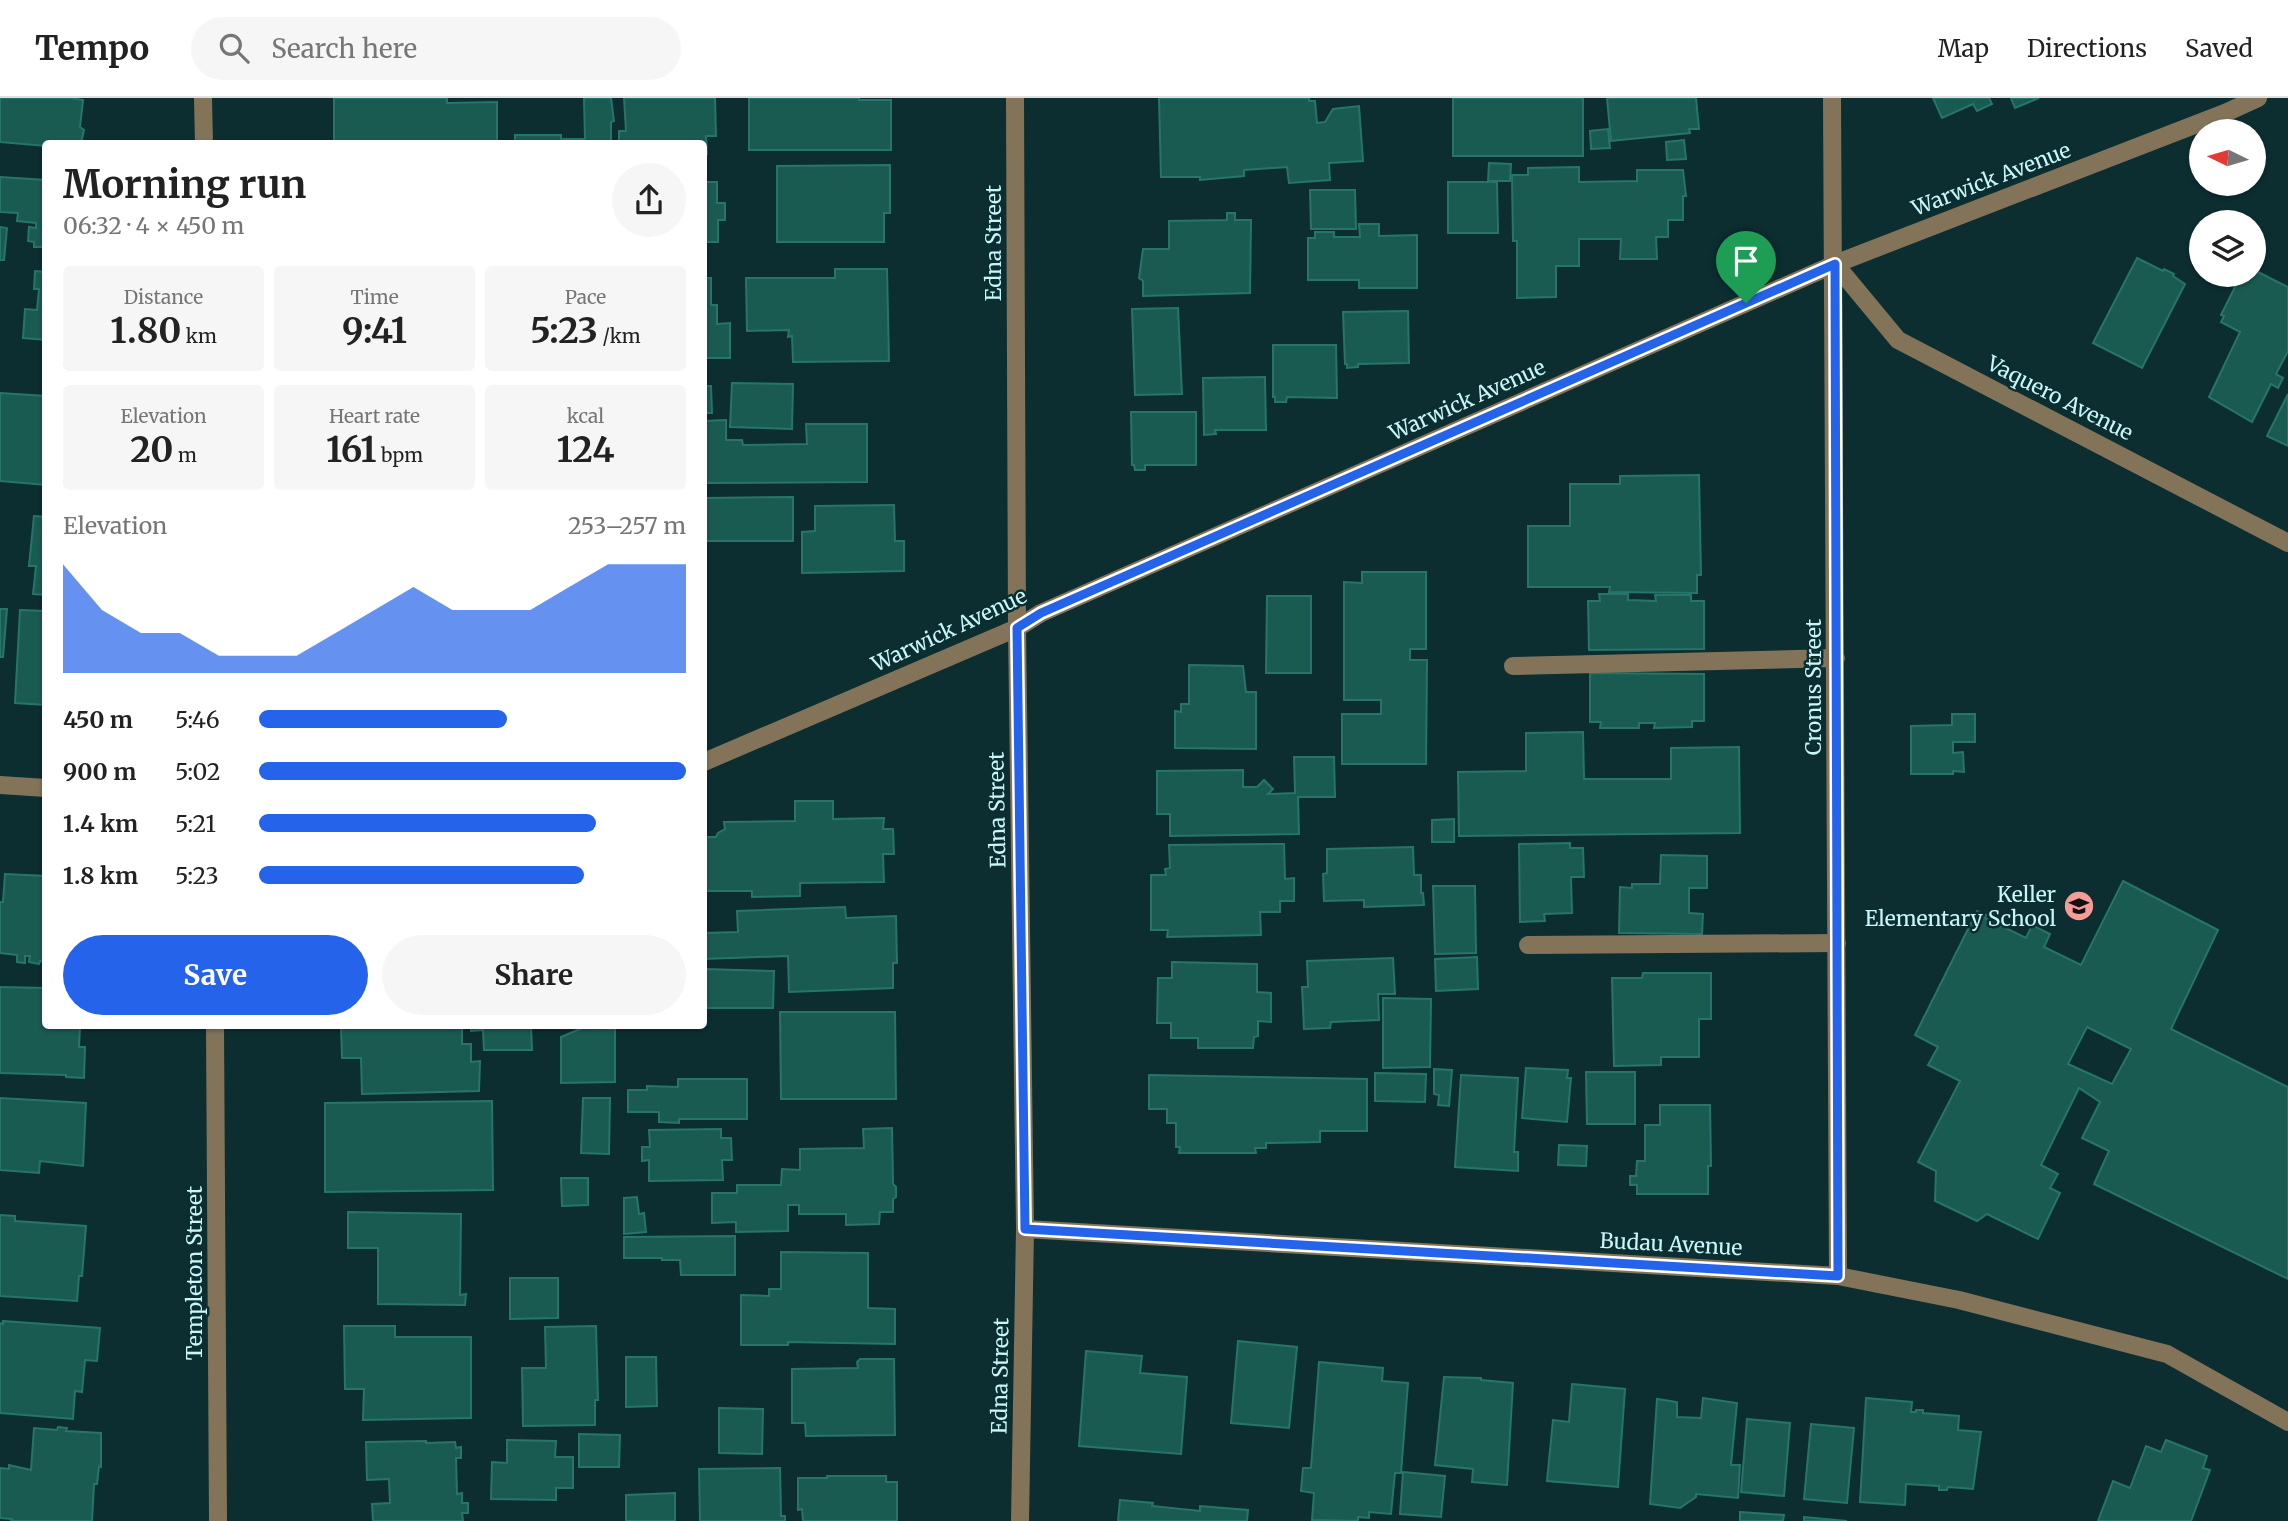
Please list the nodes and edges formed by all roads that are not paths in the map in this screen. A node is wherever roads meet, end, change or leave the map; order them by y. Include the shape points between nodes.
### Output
1 (203, 98) edge
2 (1015, 98) edge
3 (1832, 98) edge
4 (2258, 98) edge
5 (2222, 106) edge
6 (204, 140) edge
7 (1835, 264) junction
8 (2288, 543) edge
9 (1017, 628) junction
10 (1836, 658) junction
11 (1513, 666) dead end
12 (707, 761) edge
13 (0, 785) edge
14 (42, 788) edge
15 (1837, 943) junction
16 (1528, 945) dead end
17 (215, 1029) edge
18 (1025, 1229) junction
19 (1838, 1276) junction
20 (2288, 1422) edge
21 (218, 1521) edge
22 (1020, 1521) edge

1 - 6 street
2 - 9 street, Edna Street
3 - 7 street, Cronus Street
4 - 5 street, Warwick Avenue
5 - 7 street, Warwick Avenue
7 - 8 street, Vaquero Avenue via 1898,340
7 - 9 street, Warwick Avenue via 1041,613
7 - 10 street, Cronus Street
9 - 12 street, Warwick Avenue
9 - 18 street, Edna Street
10 - 11 street
10 - 15 street, Cronus Street
13 - 14 street
15 - 16 street
15 - 19 street, Cronus Street
17 - 21 street, Templeton Street
18 - 19 street, Budau Avenue
18 - 22 street, Edna Street
19 - 20 street, Budau Avenue via 1959,1300 2166,1354

